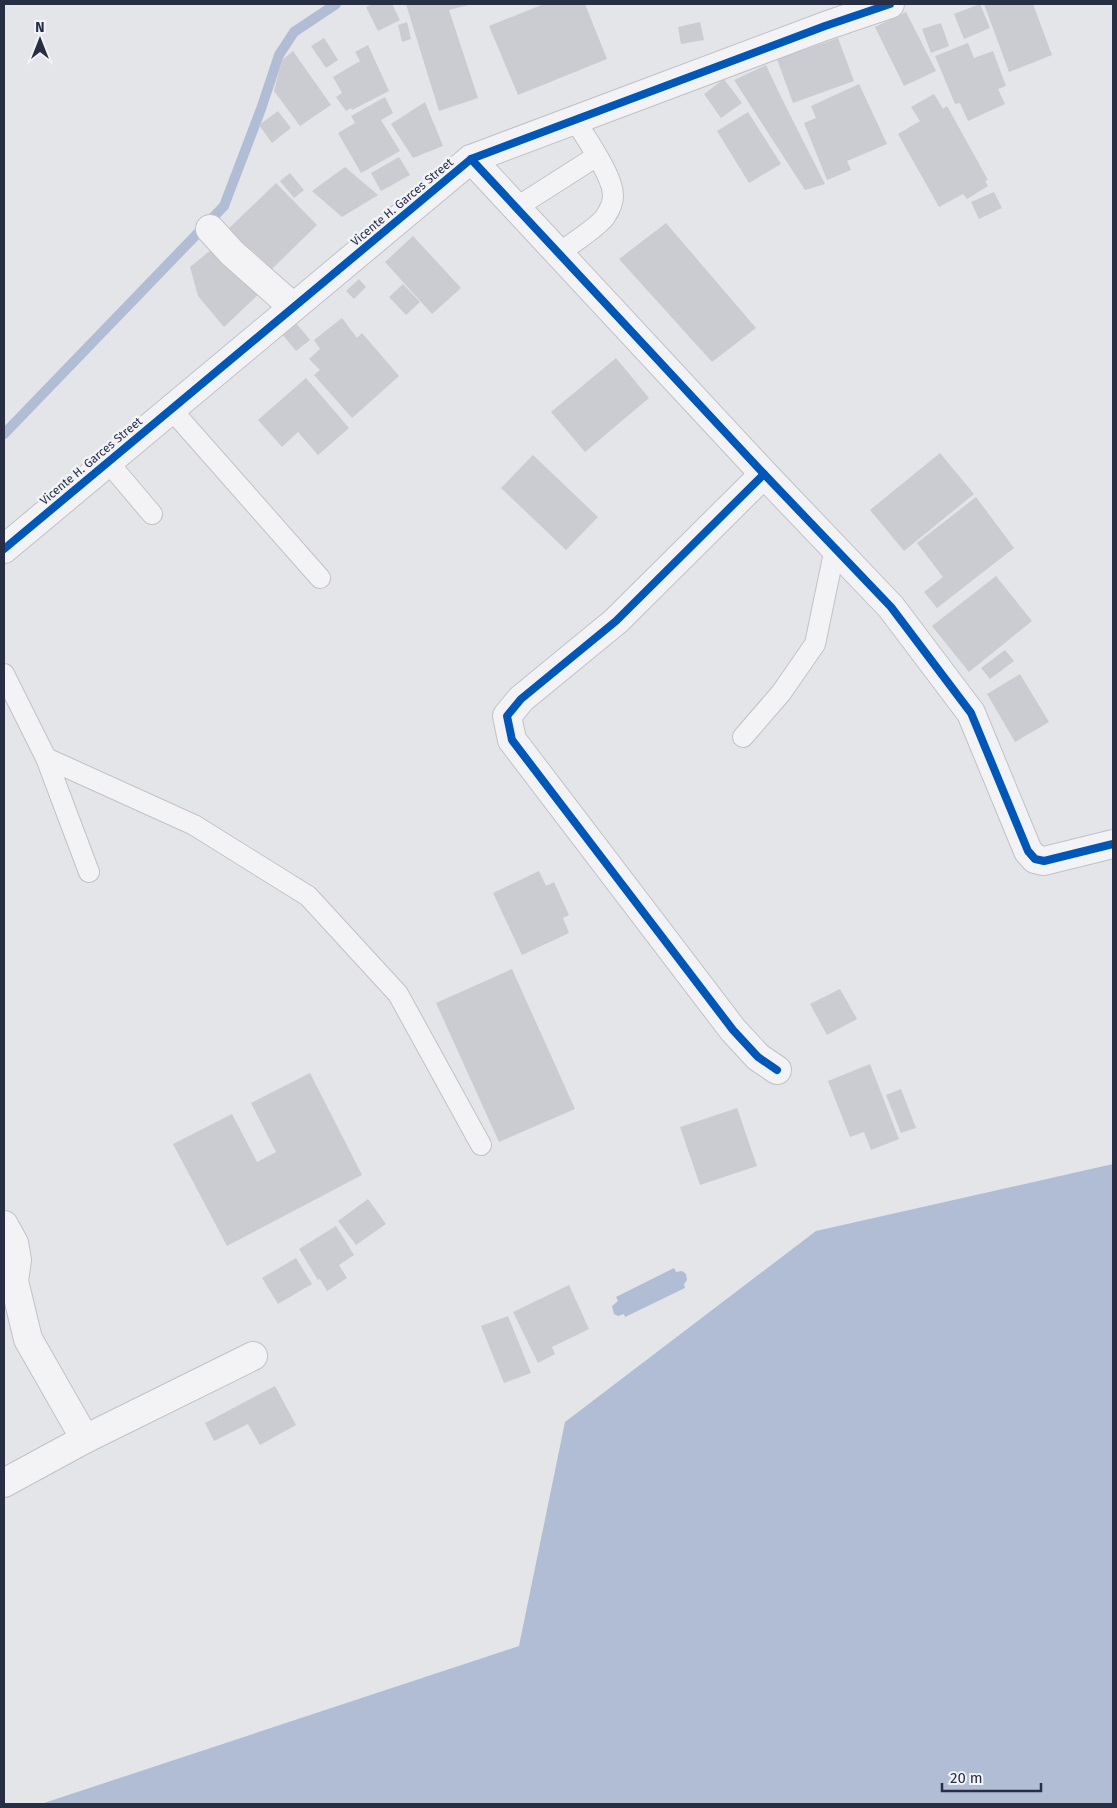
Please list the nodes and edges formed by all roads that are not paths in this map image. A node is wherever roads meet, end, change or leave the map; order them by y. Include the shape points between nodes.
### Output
1 (890, 4) edge
2 (574, 120) junction
3 (597, 156) junction
4 (472, 159) junction
5 (517, 207) junction
6 (210, 229) dead end
7 (559, 253) junction
8 (292, 307) junction
9 (171, 409) junction
10 (108, 462) junction
11 (764, 474) junction
12 (152, 514) dead end
13 (835, 548) junction
14 (4, 549) edge
15 (320, 578) dead end
16 (4, 674) edge
17 (743, 737) dead end
18 (46, 758) junction
19 (1113, 844) edge
20 (89, 872) dead end
21 (777, 1070) dead end
22 (481, 1145) dead end
23 (4, 1225) edge
24 (253, 1356) dead end
25 (85, 1439) junction
26 (4, 1483) edge

1 - 2 street, Vicente H. Garces Street
2 - 3 lane
2 - 4 street, Vicente H. Garces Street
3 - 5 lane
3 - 7 lane via 612,186 612,204 604,218
4 - 5 street
4 - 8 street, Vicente H. Garces Street
5 - 7 street
6 - 8 street
7 - 11 street
8 - 9 street, Vicente H. Garces Street
9 - 10 street, Vicente H. Garces Street
9 - 15 lane
10 - 12 lane
10 - 14 street, Vicente H. Garces Street
11 - 13 street
11 - 21 street via 616,621 521,699 507,716 512,740 733,1030 758,1057
13 - 17 lane via 815,644 781,693
13 - 19 street via 891,606 971,713 1028,851 1035,859 1044,861
16 - 18 lane
18 - 20 lane
18 - 22 lane via 194,825 308,896 398,994
23 - 25 street via 14,1243 14,1280 28,1339
24 - 25 street
25 - 26 street

